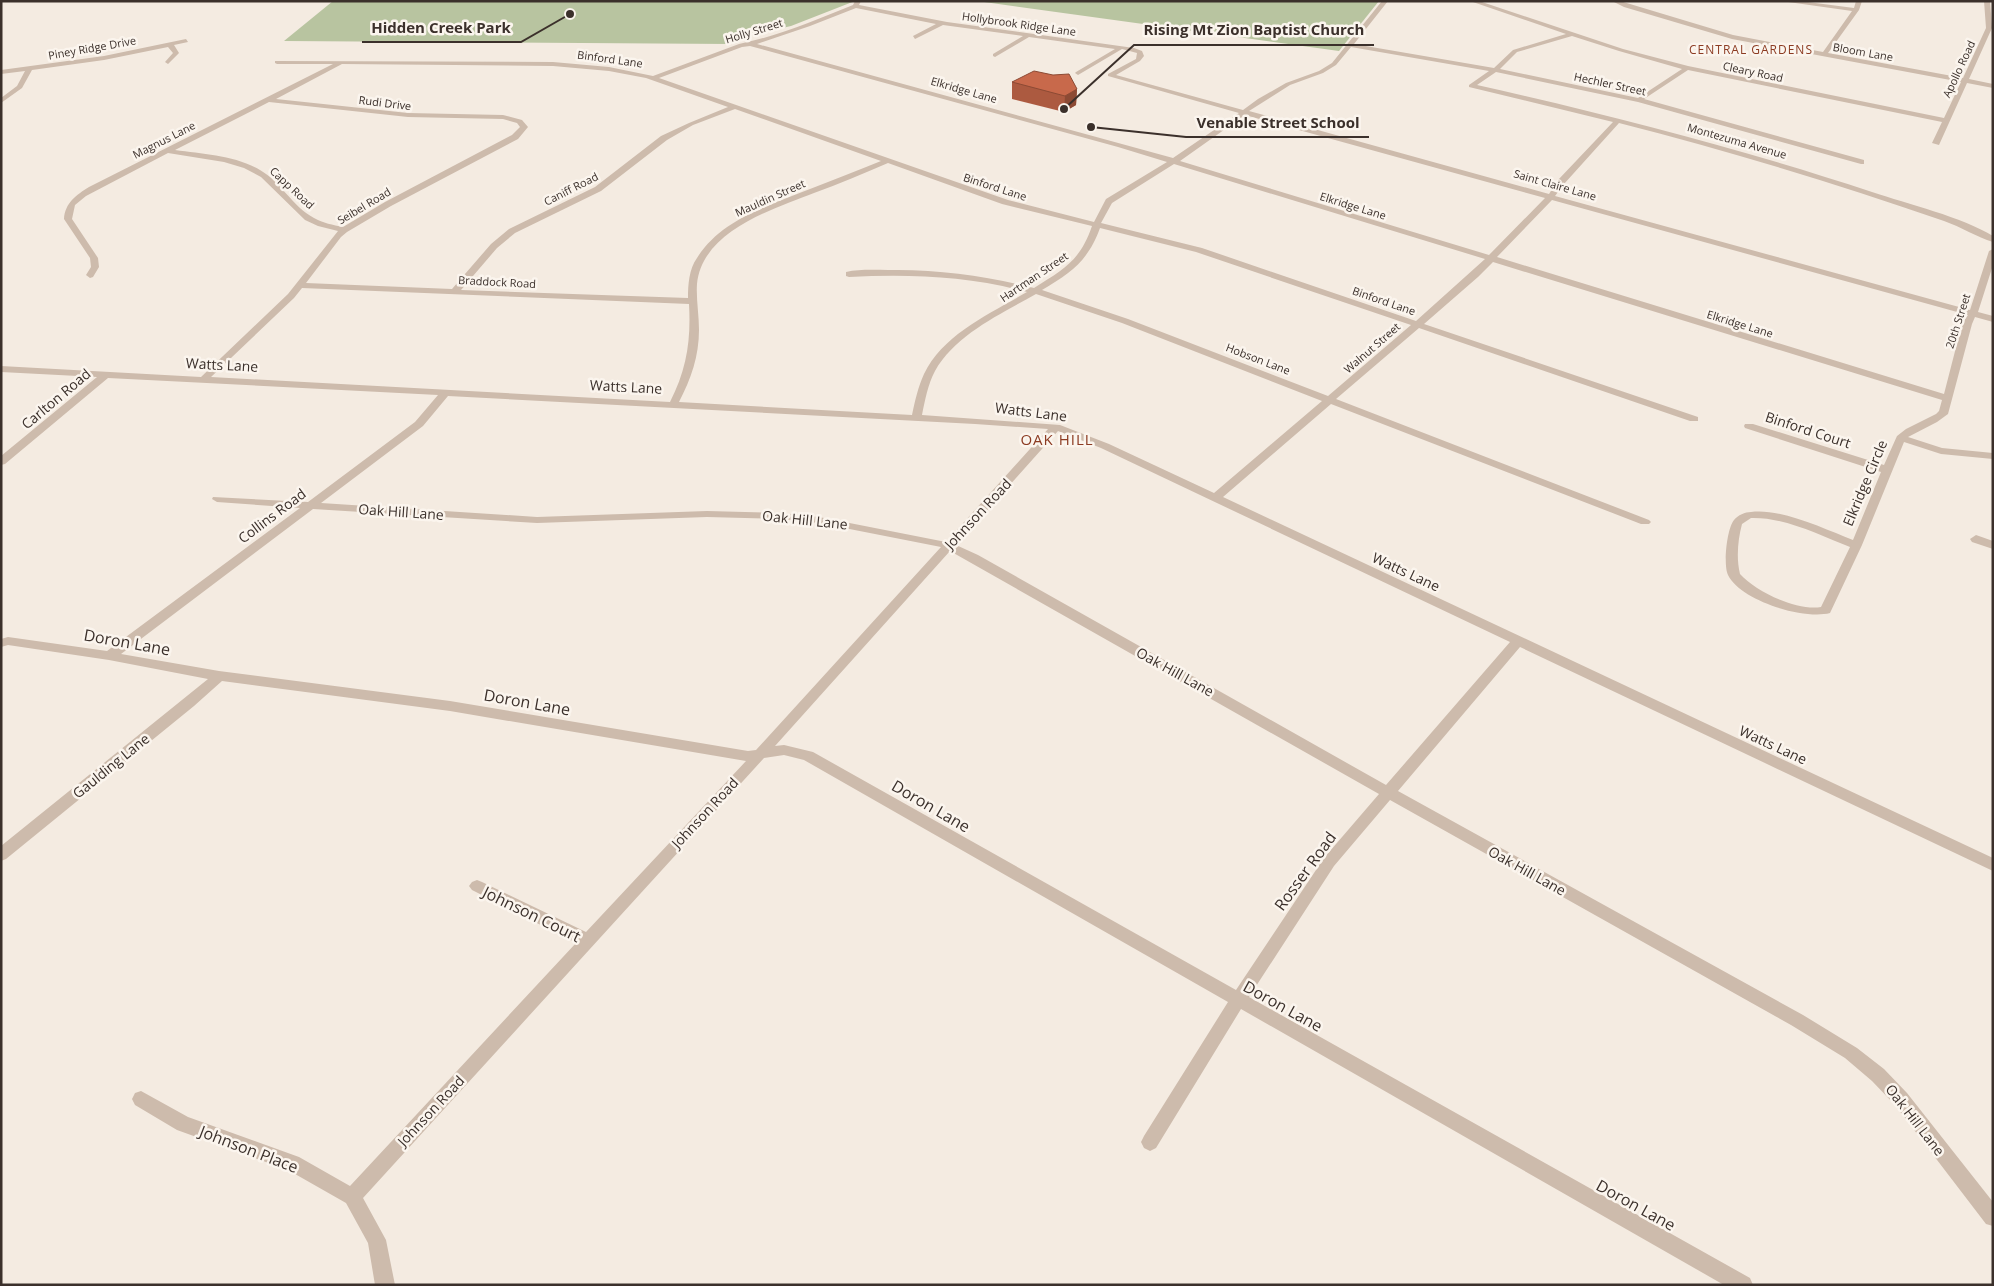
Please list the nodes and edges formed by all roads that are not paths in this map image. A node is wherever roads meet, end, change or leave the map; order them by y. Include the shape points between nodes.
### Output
1 (1385, 1) edge
2 (1473, 1) edge
3 (1615, 1) edge
4 (1784, 1) edge
5 (1859, 1) edge
6 (1987, 1) edge
7 (856, 4) edge
8 (1856, 10) junction
9 (942, 23) junction
10 (1572, 34) junction
11 (1027, 36) junction
12 (915, 37) dead end
13 (186, 41) dead end
14 (750, 44) junction
15 (169, 45) junction
16 (1350, 45) junction
17 (1120, 48) junction
18 (995, 55) dead end
19 (1824, 55) junction
20 (168, 62) dead end
21 (277, 62) dead end
22 (342, 63) junction
23 (30, 68) junction
24 (1687, 68) junction
25 (1496, 70) junction
26 (1, 72) edge
27 (1078, 73) dead end
28 (1110, 75) joint
29 (653, 78) junction
30 (1965, 81) junction
31 (1993, 86) edge
32 (268, 100) junction
33 (1639, 100) junction
34 (1, 101) edge
35 (734, 107) junction
36 (1245, 111) junction
37 (501, 117) joint
38 (1618, 120) junction
39 (1946, 121) junction
40 (1936, 143) dead end
41 (166, 151) junction
42 (888, 161) junction
43 (1172, 162) junction
44 (1861, 162) dead end
45 (1551, 196) junction
46 (1097, 225) junction
47 (344, 230) junction
48 (1992, 239) edge
49 (1993, 252) edge
50 (1491, 260) junction
51 (849, 274) dead end
52 (90, 275) dead end
53 (299, 286) junction
54 (455, 291) junction
55 (1033, 292) junction
56 (693, 301) junction
57 (1973, 313) junction
58 (1993, 319) edge
59 (1417, 324) junction
60 (1, 369) edge
61 (105, 375) junction
62 (204, 379) junction
63 (446, 392) junction
64 (1946, 398) junction
65 (1329, 400) junction
66 (674, 405) junction
67 (916, 418) junction
68 (1694, 419) dead end
69 (1749, 426) dead end
70 (1056, 428) junction
71 (1901, 438) junction
72 (1993, 456) edge
73 (1, 462) edge
74 (1887, 470) junction
75 (1215, 498) junction
76 (217, 499) dead end
77 (310, 506) junction
78 (1645, 522) dead end
79 (1976, 539) dead end
80 (1856, 545) junction
81 (1993, 545) edge
82 (949, 546) junction
83 (5, 642) edge
84 (1517, 642) junction
85 (109, 656) junction
86 (219, 676) junction
87 (761, 753) junction
88 (1389, 793) junction
89 (1, 855) edge
90 (1993, 865) edge
91 (477, 886) dead end
92 (588, 941) junction
93 (1238, 1000) junction
94 (141, 1098) dead end
95 (1150, 1142) dead end
96 (352, 1197) junction
97 (1993, 1217) edge
98 (385, 1285) edge
99 (1743, 1285) edge

1 - 16 street, Hartman Street
2 - 10 street, Cleary Road
3 - 19 street, Bloom Lane via 1732,37
4 - 8 street
5 - 8 street
6 - 30 street, Apollo Road via 1989,28
7 - 9 street, Hollybrook Ridge Lane
7 - 14 street, Holly Street via 808,25
8 - 19 street
9 - 11 street, Hollybrook Ridge Lane
9 - 12 street
10 - 24 street, Cleary Road
10 - 25 street via 1515,51
11 - 17 street, Hollybrook Ridge Lane
11 - 18 street
13 - 15 street, Piney Ridge Drive
14 - 29 street, Holly Street via 725,50
14 - 43 street, Elkridge Lane via 1082,134
15 - 20 street via 176,53
15 - 23 street, Piney Ridge Drive
16 - 25 street, Hechler Street
16 - 36 street, Hartman Street via 1327,69 1288,84
17 - 27 street
17 - 28 street, Hollybrook Ridge Lane via 1136,50 1141,56
19 - 30 street, Bloom Lane
21 - 22 street, Binford Lane
22 - 29 street, Binford Lane via 569,65
22 - 32 street, Magnus Lane
23 - 26 street, Piney Ridge Drive
23 - 34 street via 20,87
24 - 33 street
24 - 39 street, Cleary Road
25 - 33 street, Hechler Street
25 - 38 street, Montezuma Avenue via 1471,86
28 - 36 street, Saint Claire Lane
29 - 35 street, Binford Lane
30 - 31 street, Bloom Lane
30 - 39 street, Apollo Road
32 - 37 street, Rudi Drive via 397,115
32 - 41 street, Magnus Lane
33 - 44 street, Hechler Street
35 - 42 street, Binford Lane
35 - 54 street, Caniff Road via 664,138 598,189 512,231 494,246
36 - 43 street, Hartman Street
36 - 45 street, Saint Claire Lane
37 - 47 street, Seibel Road via 520,121 523,129
38 - 45 street, Walnut Street
38 - 48 street, Montezuma Avenue via 1882,198
39 - 40 street, Apollo Road
41 - 47 street, Capp Road via 248,166 268,179 308,218
41 - 52 street, Magnus Lane via 92,189 69,207 68,219 96,262
42 - 46 street, Binford Lane via 1004,202
42 - 56 street, Mauldin Street via 774,207 736,226 711,246 699,262 694,277
43 - 46 street, Hartman Street via 1109,201
43 - 50 street, Elkridge Lane
45 - 50 street, Walnut Street
45 - 57 street, Saint Claire Lane
46 - 55 street, Hartman Street via 1082,257
46 - 59 street, Binford Lane via 1207,253
47 - 53 street, Seibel Road
49 - 57 street, 20th Street
50 - 59 street, Walnut Street
50 - 64 street, Elkridge Lane
51 - 55 street, Hobson Lane via 951,274
53 - 54 street, Braddock Road
53 - 62 street, Seibel Road
54 - 56 street, Braddock Road
55 - 65 street, Hobson Lane via 1125,321
55 - 67 street, Hartman Street via 949,347 932,368
56 - 66 street, Mauldin Street via 692,359
57 - 58 street, Saint Claire Lane
57 - 64 street, 20th Street
59 - 65 street, Walnut Street
59 - 68 street, Binford Lane
60 - 61 street, Watts Lane
61 - 62 street, Watts Lane
61 - 73 street, Carlton Road
62 - 63 street, Watts Lane
63 - 66 street, Watts Lane
63 - 77 street, Collins Road via 419,424
64 - 71 street, Elkridge Circle via 1942,414 1912,428
65 - 75 street, Walnut Street
65 - 78 street, Hobson Lane
66 - 67 street, Watts Lane
67 - 70 street, Watts Lane
69 - 74 street, Binford Court
70 - 75 street, Watts Lane via 1076,433
70 - 82 street, Johnson Road
71 - 72 street via 1941,451
71 - 74 street, Elkridge Circle
74 - 80 street, Elkridge Circle
75 - 84 street, Watts Lane
76 - 77 street, Oak Hill Lane
77 - 82 street, Oak Hill Lane via 537,520 707,514 782,516 885,531
77 - 85 street, Collins Road
79 - 81 street
80 - 80 street, Elkridge Circle via 1830,605 1820,612 1799,610 1758,594 1739,581 1732,567 1736,524 1751,515 1776,517
82 - 87 street, Johnson Road
82 - 88 street, Oak Hill Lane
83 - 85 street, Doron Lane
84 - 88 street, Rosser Road
84 - 90 street, Watts Lane
85 - 86 street, Doron Lane
86 - 87 street, Doron Lane via 450,706 725,754 748,756
86 - 89 street, Gaulding Lane
87 - 92 street, Johnson Road
87 - 93 street, Doron Lane via 784,750 808,756
88 - 93 street, Rosser Road via 1329,862
88 - 97 street, Oak Hill Lane via 1797,1020 1850,1053 1901,1098 1914,1119
91 - 92 street, Johnson Court
92 - 96 street, Johnson Road
93 - 95 street, Rosser Road
93 - 99 street, Doron Lane
94 - 96 street, Johnson Place via 183,1124 293,1163
96 - 98 street, Johnson Place via 377,1240

